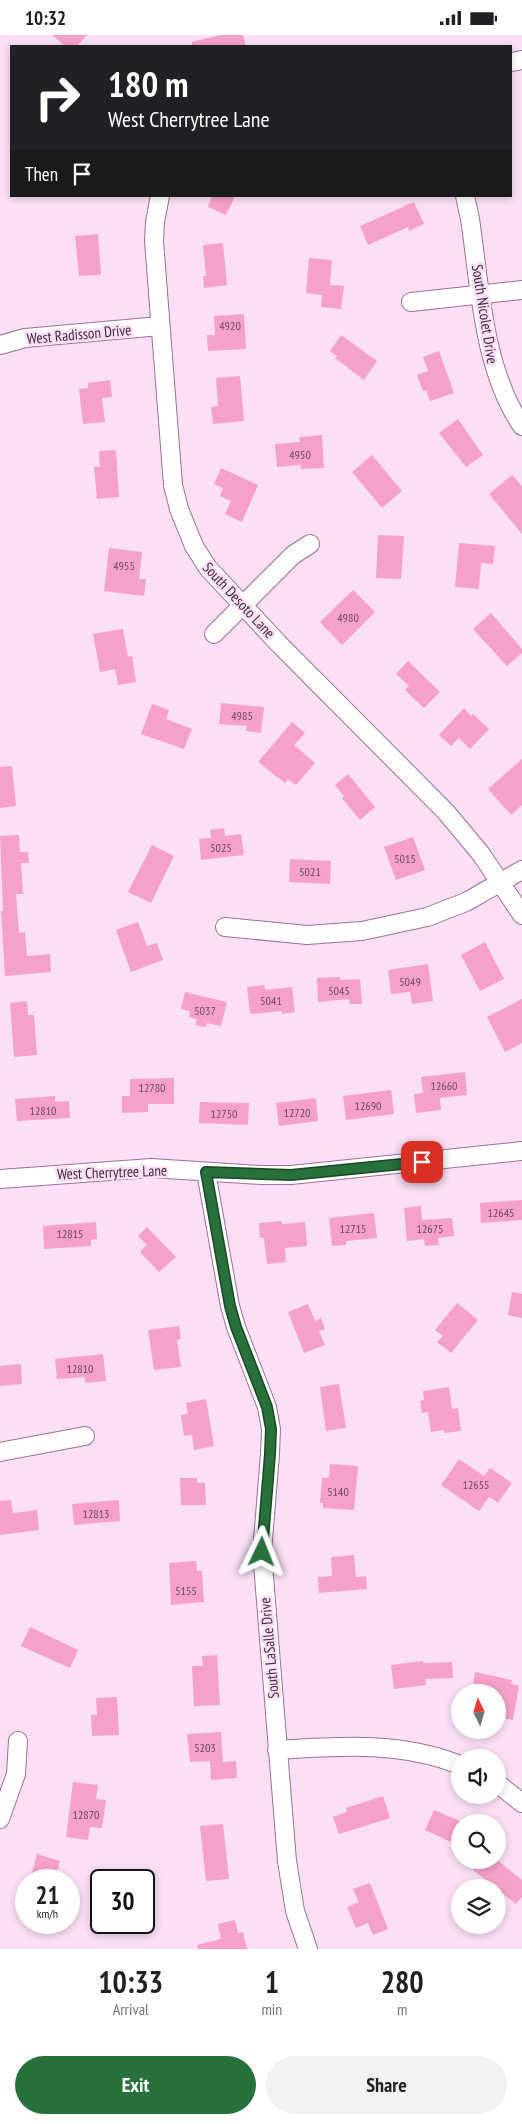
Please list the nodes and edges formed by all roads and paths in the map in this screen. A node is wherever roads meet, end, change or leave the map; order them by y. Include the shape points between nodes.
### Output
1 (160, 197) edge
2 (465, 197) edge
3 (522, 290) edge
4 (481, 294) junction
5 (411, 302) dead end
6 (160, 326) junction
7 (0, 345) edge
8 (522, 426) edge
9 (310, 544) dead end
10 (242, 604) junction
11 (214, 634) dead end
12 (522, 870) edge
13 (500, 882) junction
14 (522, 915) edge
15 (225, 927) dead end
16 (522, 1151) edge
17 (206, 1172) junction
18 (0, 1179) edge
19 (85, 1436) dead end
20 (0, 1452) edge
21 (18, 1741) dead end
22 (277, 1751) junction
23 (451, 1761) edge
24 (506, 1790) edge
25 (522, 1803) edge
26 (0, 1819) edge
27 (308, 1949) edge

1 - 6 street, South Desoto Lane via 154,241
2 - 4 street, South Nicolet Drive
3 - 4 street
4 - 5 street
4 - 8 street, South Nicolet Drive via 497,377
6 - 7 street, West Radisson Drive via 25,338
6 - 10 street, South Desoto Lane via 171,471 179,509 201,559
9 - 10 street via 293,555
10 - 11 street
10 - 13 street, South Desoto Lane via 446,812
12 - 13 street
13 - 14 street, South Desoto Lane
13 - 15 street via 466,902 427,917 362,931 307,935
16 - 17 street, West Cherrytree Lane via 291,1175
17 - 18 street, West Cherrytree Lane via 151,1168
17 - 22 street, South LaSalle Drive via 230,1306 267,1407 271,1429 262,1552
19 - 20 street
21 - 26 street via 16,1774
22 - 23 street via 350,1746 391,1748
22 - 27 street, South LaSalle Drive via 286,1861 294,1911
24 - 25 street

